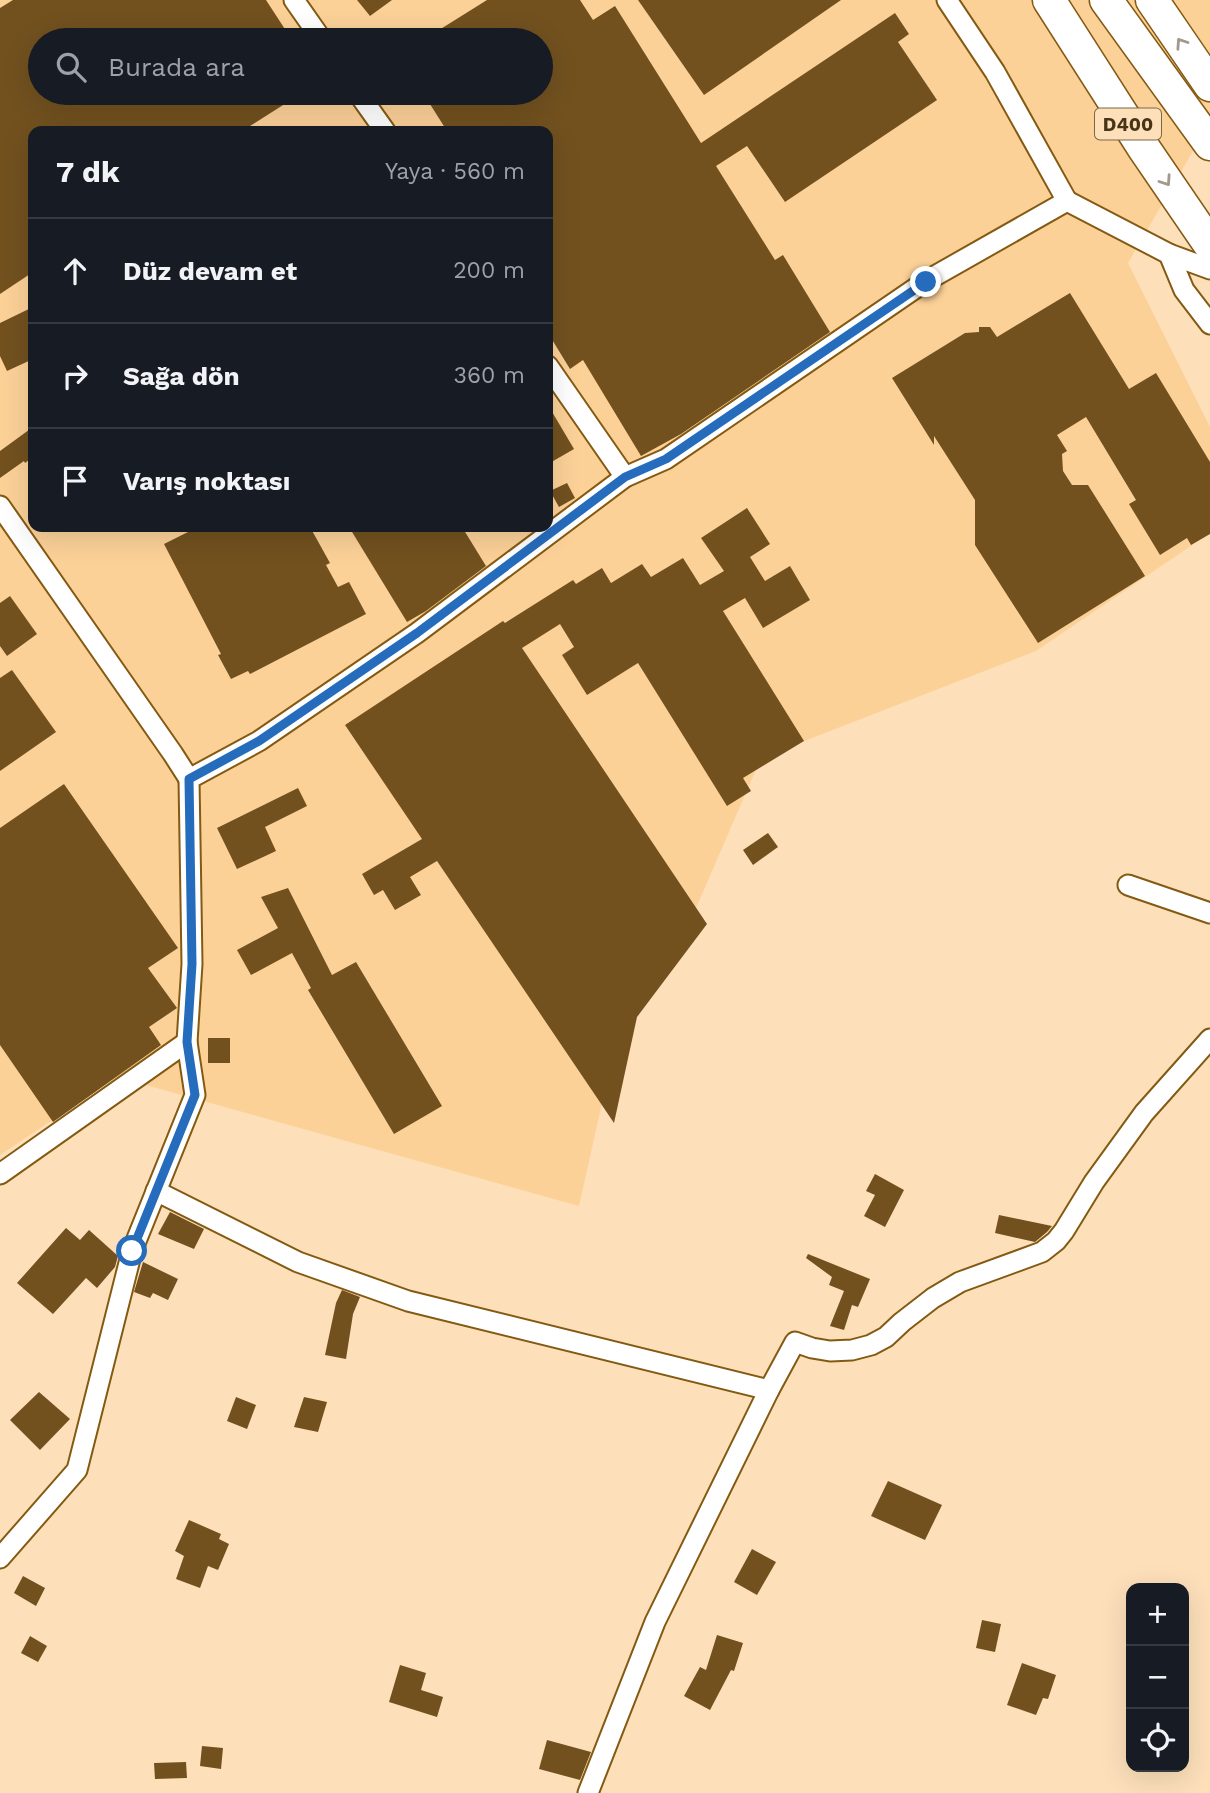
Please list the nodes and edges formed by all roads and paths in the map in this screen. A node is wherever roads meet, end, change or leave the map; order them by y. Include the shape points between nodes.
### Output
1 (294, 0) edge
2 (947, 0) edge
3 (1030, 0) edge
4 (1049, 0) edge
5 (1106, 0) edge
6 (1129, 0) edge
7 (1152, 0) edge
8 (314, 28) edge
9 (1210, 85) edge
10 (1180, 104) junction
11 (367, 105) edge
12 (381, 126) edge
13 (1210, 144) edge
14 (1143, 147) junction
15 (1068, 201) junction
16 (1210, 245) edge
17 (1169, 254) junction
18 (1210, 270) edge
19 (1210, 324) edge
20 (553, 373) edge
21 (625, 477) junction
22 (0, 506) edge
23 (553, 531) edge
24 (552, 532) edge
25 (189, 779) junction
26 (1128, 885) dead end
27 (1210, 913) edge
28 (1210, 1039) edge
29 (187, 1042) junction
30 (0, 1174) edge
31 (156, 1191) junction
32 (769, 1390) junction
33 (0, 1558) edge
34 (588, 1793) edge

1 - 8 street
2 - 15 street via 995,72
3 - 14 highway, D400 via 1075,68
4 - 14 highway, D400
5 - 10 highway, D400
6 - 10 highway, D400
9 -> 7 highway
10 - 13 highway, D400
11 - 12 street
14 -> 16 highway, D400
15 - 17 street
15 - 21 street via 926,282 666,459
17 - 18 street
17 - 19 street via 1184,290
20 - 21 street
21 - 23 street
22 - 25 street
24 - 25 street via 417,633 259,741
25 - 29 street via 192,964
26 - 27 street
28 - 32 street via 1144,1113 1056,1241 1042,1252 960,1282 871,1345 830,1351 795,1342
29 - 30 street
29 - 31 street via 195,1095
31 - 32 street via 298,1262 408,1301
31 - 33 street via 132,1251 77,1470
32 - 34 street via 654,1622

